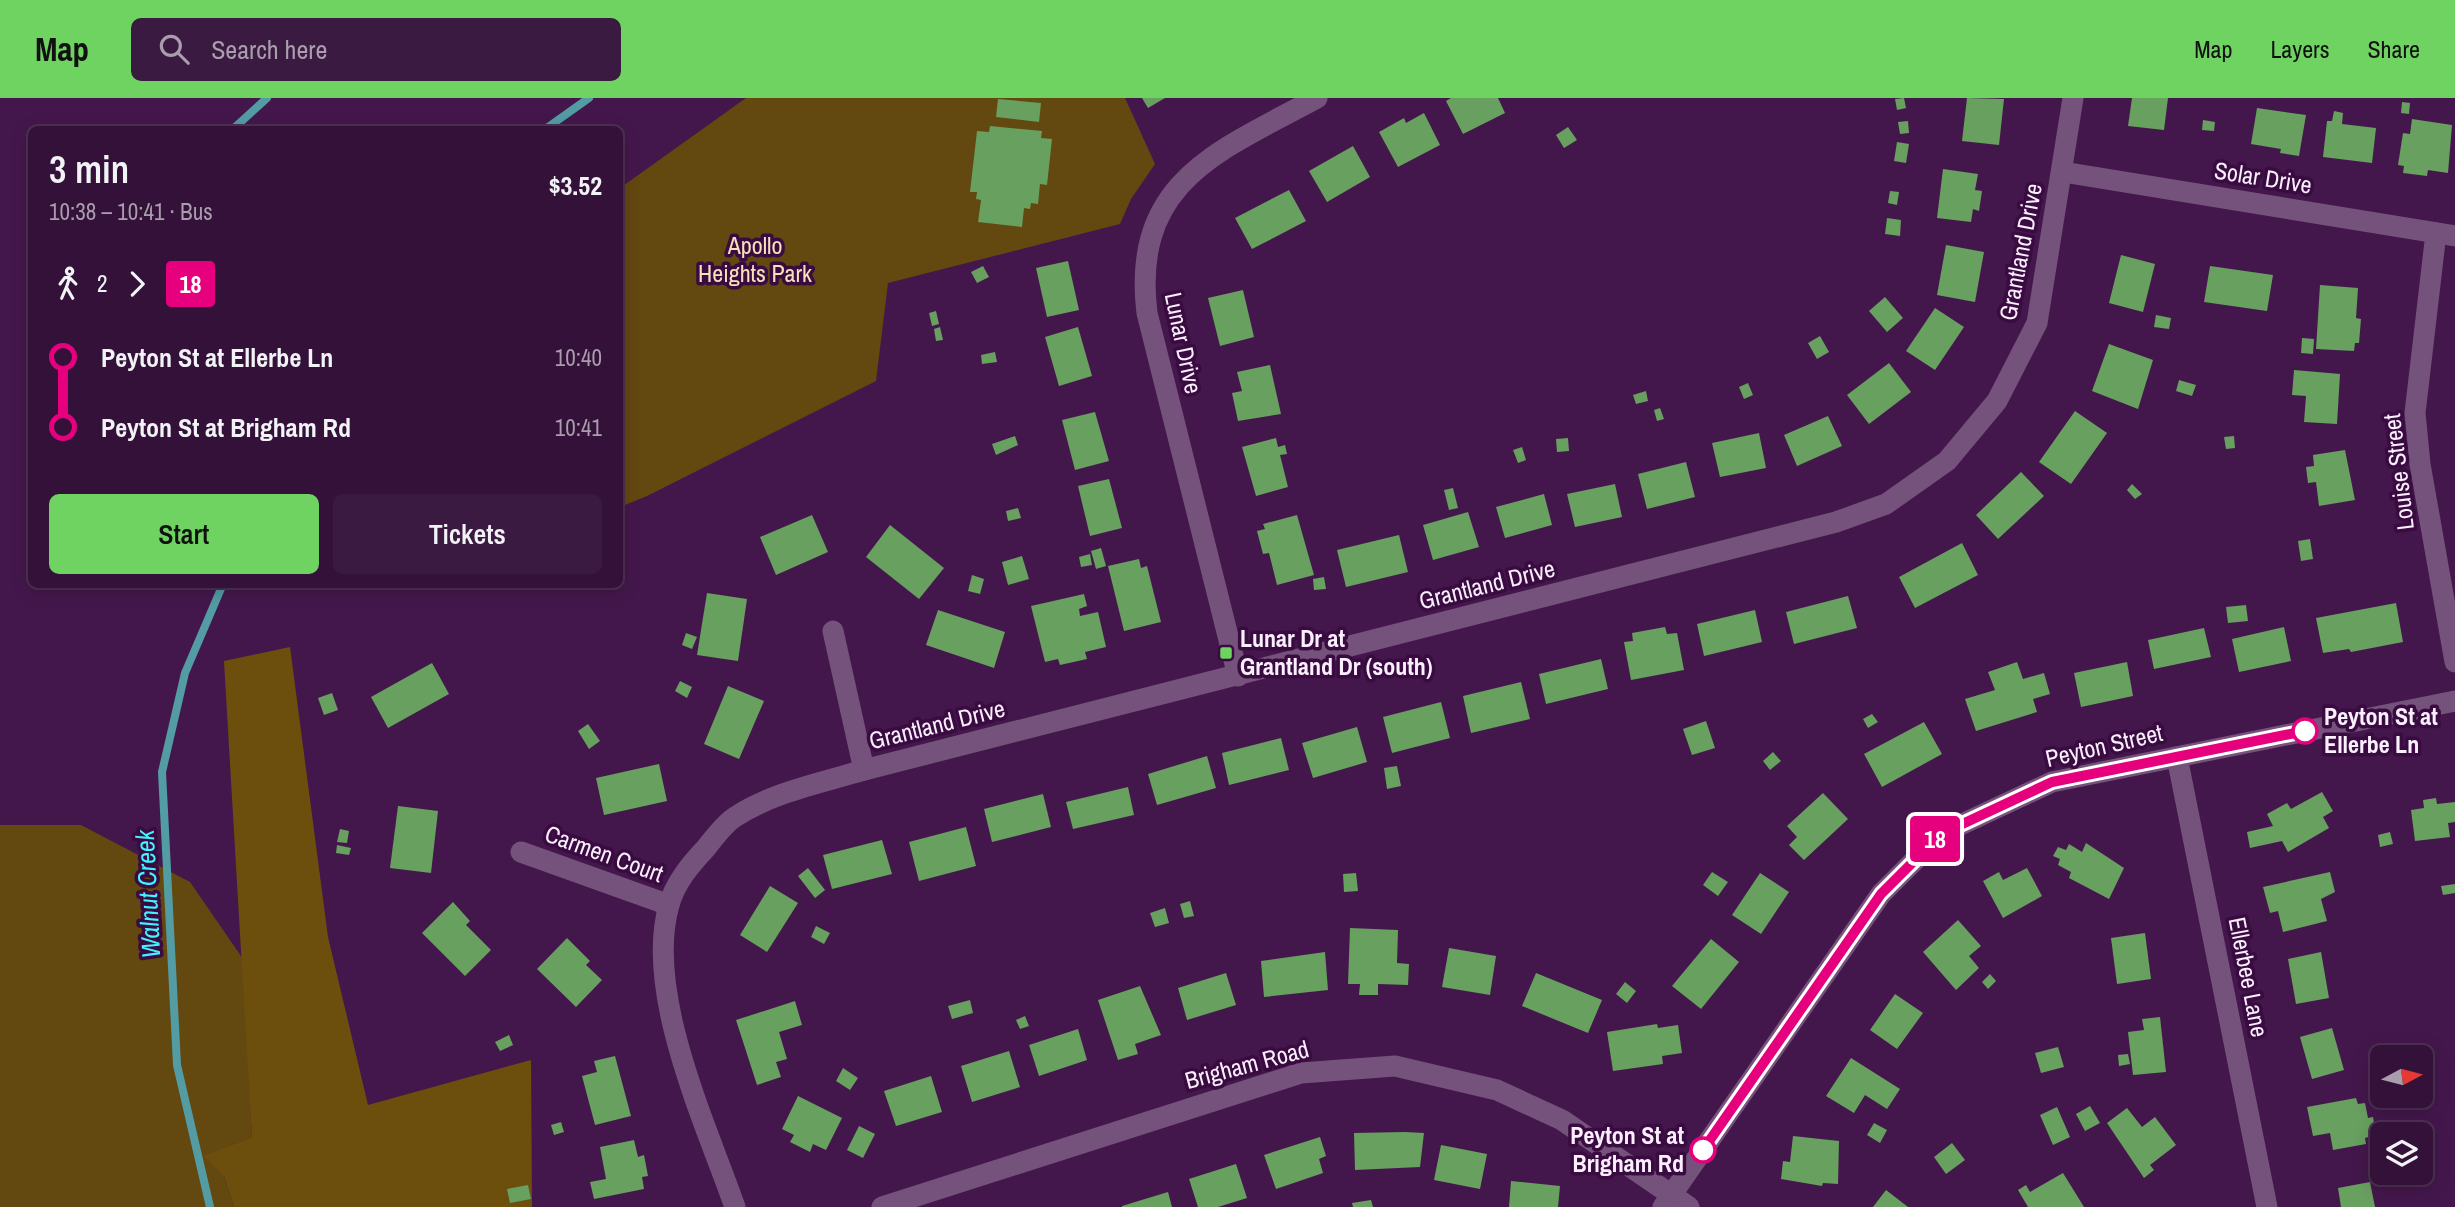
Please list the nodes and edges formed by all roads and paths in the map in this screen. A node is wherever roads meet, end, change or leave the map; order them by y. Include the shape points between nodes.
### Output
1 (1317, 98) edge
2 (2073, 98) edge
3 (2063, 172) junction
4 (2445, 235) edge
5 (833, 631) dead end
6 (2455, 662) edge
7 (1238, 676) junction
8 (2455, 701) edge
9 (2177, 757) junction
10 (864, 770) junction
11 (521, 852) dead end
12 (669, 905) junction
13 (1674, 1203) edge
14 (2264, 1206) edge
15 (735, 1207) edge
16 (882, 1207) edge

1 - 7 street, Lunar Drive via 1211,156 1190,174 1170,196 1144,256 1150,326
2 - 3 street, Grantland Drive
3 - 4 street, Solar Drive
3 - 7 street, Grantland Drive via 2038,323 1997,401 1947,461 1886,504 1836,522
4 - 6 street, Louise Street via 2415,413
5 - 10 street
7 - 10 street, Grantland Drive
8 - 9 street, Peyton Street
9 - 13 street, Peyton Street via 2052,782 1941,834 1881,894
9 - 14 street, Ellerbee Lane
10 - 12 street, Grantland Drive via 782,794 733,818 685,870
11 - 12 street, Carmen Court
12 - 15 street, Grantland Drive via 665,986 680,1049
13 - 16 street, Brigham Road via 1562,1120 1497,1090 1395,1066 1301,1073

